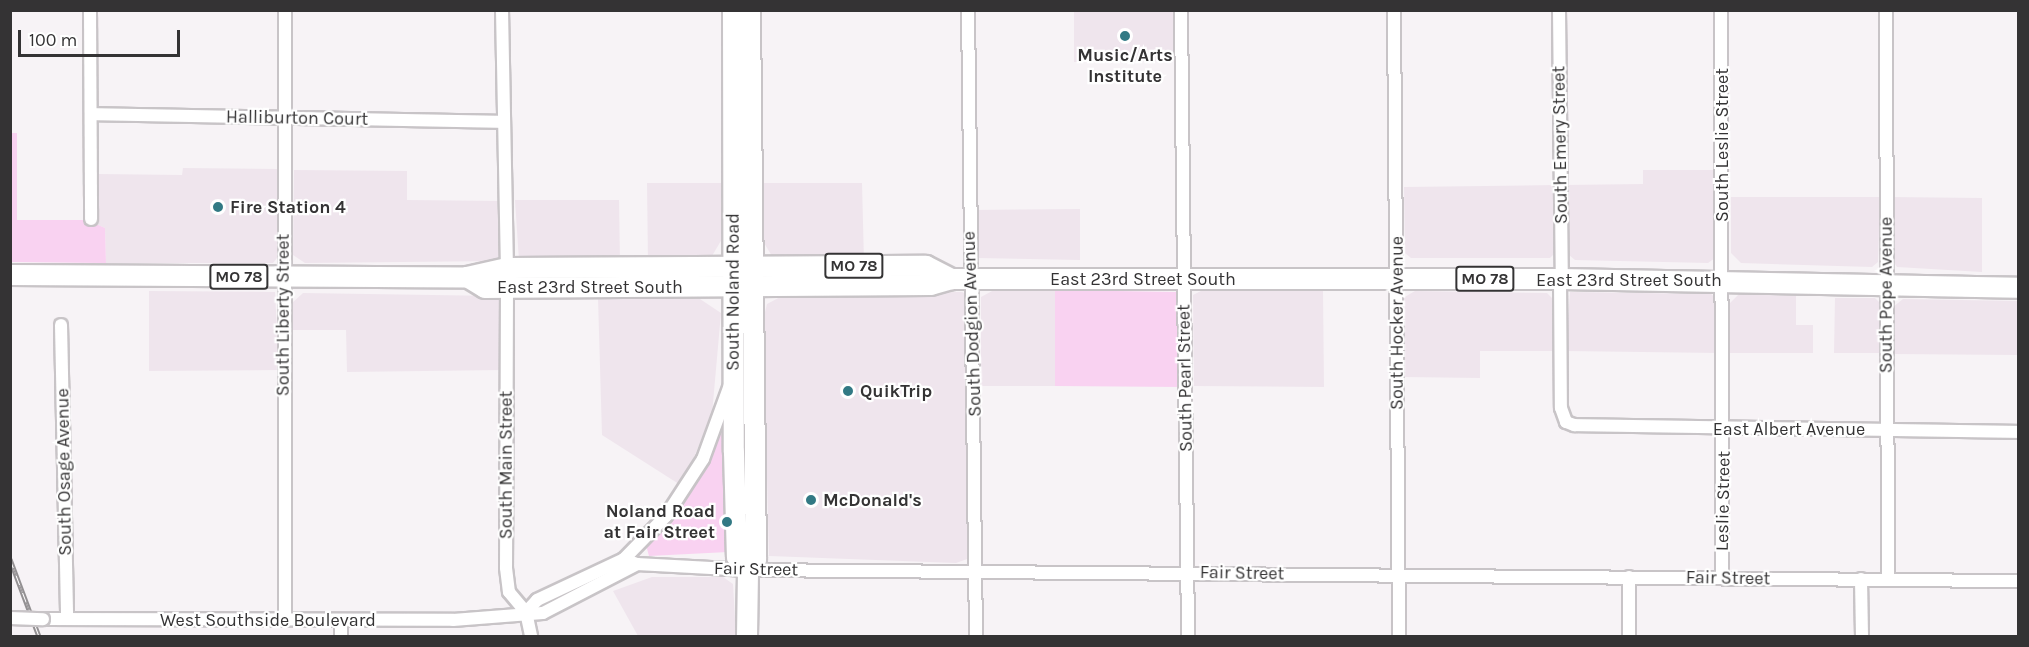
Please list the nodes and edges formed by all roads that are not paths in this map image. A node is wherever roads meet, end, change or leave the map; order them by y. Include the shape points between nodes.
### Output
1 (90, 10) edge
2 (285, 10) edge
3 (502, 10) edge
4 (733, 10) edge
5 (750, 10) edge
6 (968, 10) edge
7 (1181, 10) edge
8 (1394, 10) edge
9 (1559, 10) edge
10 (1721, 10) edge
11 (1886, 10) edge
12 (91, 114) junction
13 (282, 118) junction
14 (504, 122) junction
15 (91, 219) dead end
16 (10, 275) edge
17 (283, 277) junction
18 (732, 277) junction
19 (753, 277) junction
20 (507, 278) junction
21 (973, 279) junction
22 (1184, 279) junction
23 (1396, 279) junction
24 (1561, 279) junction
25 (1723, 280) junction
26 (1886, 285) junction
27 (2019, 288) edge
28 (61, 325) dead end
29 (733, 378) junction
30 (1563, 417) joint
31 (1724, 429) junction
32 (1887, 429) junction
33 (2019, 432) edge
34 (624, 559) junction
35 (637, 564) junction
36 (748, 570) junction
37 (975, 570) junction
38 (1186, 573) junction
39 (1399, 575) junction
40 (1629, 577) junction
41 (1722, 577) junction
42 (1862, 579) junction
43 (1888, 579) junction
44 (2019, 581) edge
45 (526, 612) junction
46 (10, 618) edge
47 (67, 619) junction
48 (285, 620) junction
49 (341, 620) junction
50 (341, 636) edge
51 (531, 636) edge
52 (747, 636) edge
53 (976, 636) edge
54 (1188, 636) edge
55 (1399, 636) edge
56 (1629, 636) edge
57 (1862, 636) edge

1 - 12 street
2 - 13 street, South Liberty Street
3 - 14 street, South Main Street
4 - 18 main road, South Noland Road
5 - 19 main road, South Noland Road
6 - 21 street, South Dodgion Avenue
7 - 22 street, South Pearl Street
8 - 23 street, South Hocker Avenue
9 - 24 street, South Emery Street
10 - 25 street, South Leslie Street
11 - 26 street, South Pope Avenue
12 - 13 street, Halliburton Court
12 - 15 street
13 - 14 street, Halliburton Court
13 - 17 street, South Liberty Street
14 - 20 street, South Main Street
16 - 17 main road, MO 78
17 - 20 main road, East 23rd Street South / MO 78 via 467,277 485,288
17 - 48 street, South Liberty Street
18 - 19 main road, East 23rd Street South / MO 78
18 - 20 main road, East 23rd Street South / MO 78
18 - 29 main road, South Noland Road
19 - 21 main road, East 23rd Street South / MO 78 via 926,266 952,279
19 - 36 main road, South Noland Road via 756,558
20 - 45 street, South Main Street via 506,568 509,592
21 - 22 main road, East 23rd Street South / MO 78
21 - 37 street, South Dodgion Avenue
22 - 23 main road, East 23rd Street South / MO 78
22 - 38 street, South Pearl Street
23 - 24 main road, East 23rd Street South / MO 78
23 - 39 street, South Hocker Avenue
24 - 25 main road, East 23rd Street South / MO 78
24 - 30 street, South Emery Street
25 - 26 main road, East 23rd Street South / MO 78
25 - 31 street, Leslie Street
26 - 27 main road, East 23rd Street South / MO 78
26 - 32 street, South Pope Avenue
28 - 47 street, South Osage Avenue
29 - 34 street via 695,474 666,516
29 - 36 main road, South Noland Road via 737,557
30 - 31 street, East Albert Avenue via 1574,425
31 - 32 street, East Albert Avenue
31 - 41 street, Leslie Street
32 - 33 street, East Albert Avenue
32 - 43 street, South Pope Avenue
34 - 35 street, Fair Street
34 - 45 street via 537,600
35 - 36 street, Fair Street
35 - 45 street, West Southside Boulevard via 579,599 543,614
36 - 37 street, Fair Street
36 - 52 main road, South Noland Road
37 - 38 street, Fair Street
37 - 53 street, South Dodgion Avenue
38 - 39 street, Fair Street
38 - 54 street, South Pearl Street
39 - 40 street, Fair Street
39 - 55 street, South Hocker Avenue
40 - 41 street, Fair Street
40 - 56 street
41 - 42 street, Fair Street
42 - 43 street, Fair Street
42 - 57 street
43 - 44 street
45 - 49 street, West Southside Boulevard via 453,620
45 - 51 street, South Main Street
46 - 47 street, West Southside Boulevard, bridge
47 - 48 street, West Southside Boulevard
48 - 49 street, West Southside Boulevard
49 - 50 street

